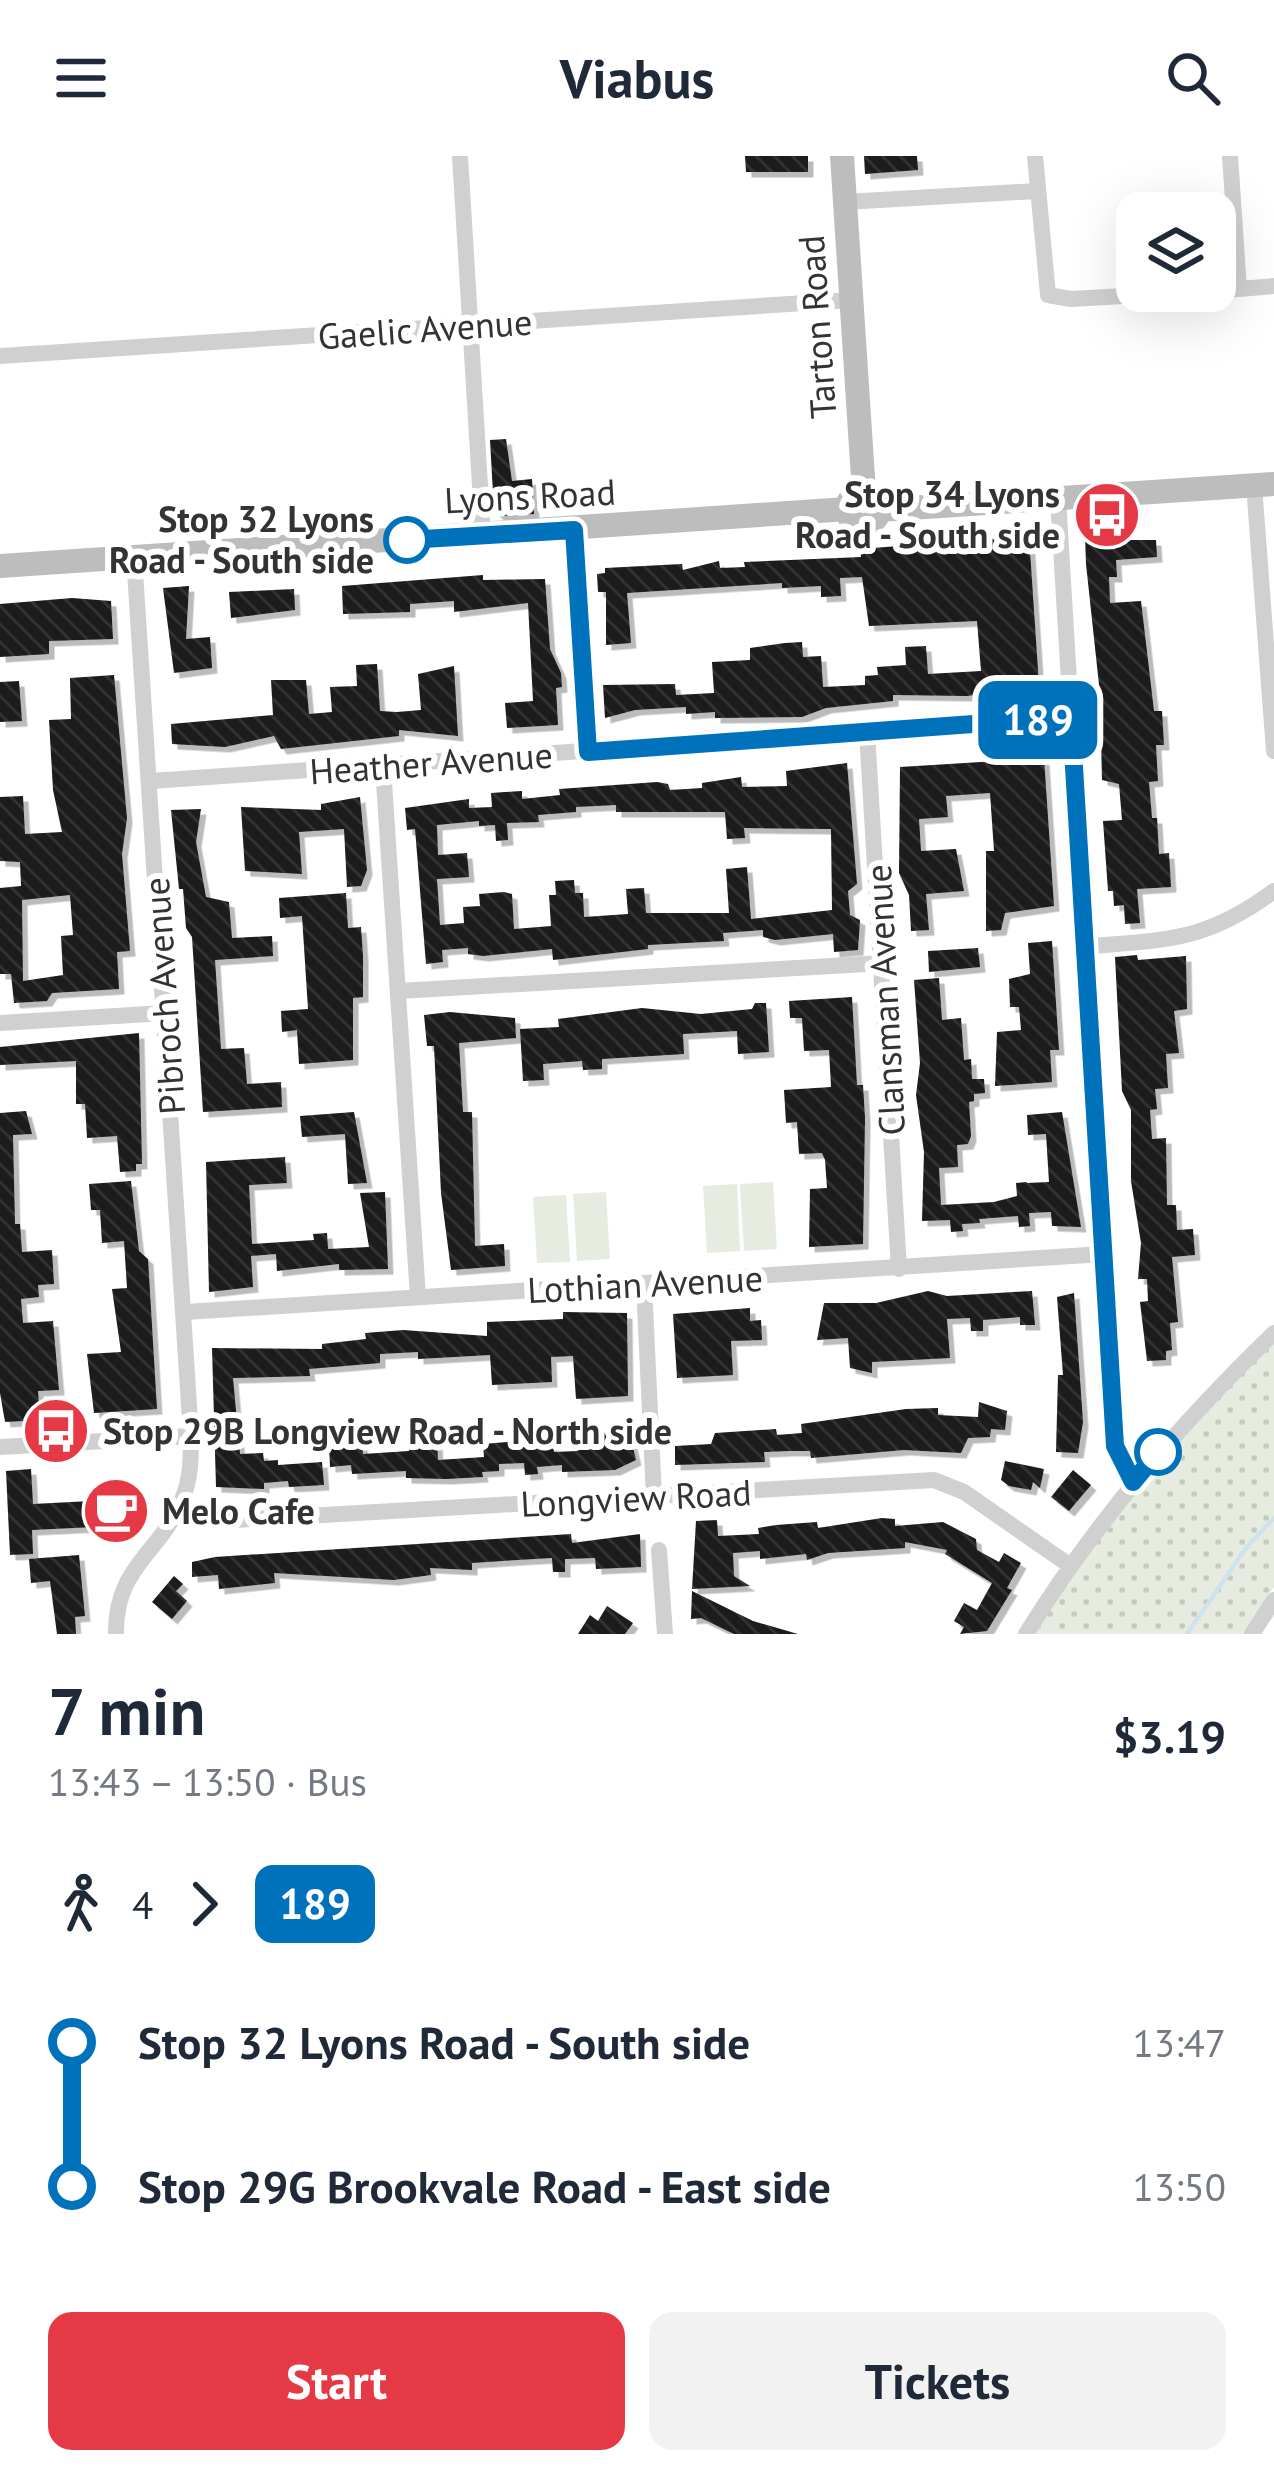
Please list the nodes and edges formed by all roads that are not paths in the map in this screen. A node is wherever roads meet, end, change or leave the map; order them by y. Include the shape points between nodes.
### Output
1 (460, 156) edge
2 (842, 156) edge
3 (1035, 156) edge
4 (1230, 156) edge
5 (1037, 191) junction
6 (845, 202) junction
7 (1274, 286) edge
8 (1236, 289) edge
9 (1239, 289) junction
10 (1116, 296) edge
11 (851, 300) junction
12 (470, 326) junction
13 (0, 356) edge
14 (1264, 485) edge
15 (1058, 499) junction
16 (864, 504) junction
17 (574, 530) junction
18 (483, 535) junction
19 (134, 556) junction
20 (0, 566) edge
21 (1071, 717) junction
22 (867, 732) junction
23 (588, 752) junction
24 (1274, 752) edge
25 (383, 767) junction
26 (151, 782) junction
27 (1274, 891) edge
28 (1083, 947) junction
29 (884, 963) junction
30 (399, 991) junction
31 (165, 1012) junction
32 (0, 1023) edge
33 (1104, 1254) junction
34 (899, 1269) junction
35 (644, 1285) junction
36 (418, 1298) junction
37 (185, 1312) junction
38 (1274, 1333) edge
39 (191, 1436) junction
40 (0, 1447) edge
41 (1133, 1482) junction
42 (654, 1497) junction
43 (180, 1506) junction
44 (659, 1550) dead end
45 (1070, 1564) junction
46 (1274, 1600) edge
47 (116, 1634) edge
48 (665, 1634) edge
49 (1026, 1634) edge
50 (1252, 1634) edge

1 - 12 street
2 - 6 street, Tarton Road
3 - 5 street
4 - 9 street
5 - 6 street
5 - 10 street via 1048,295
6 - 11 street, Tarton Road
7 - 9 street
8 - 9 street
11 - 12 street, Gaelic Avenue
11 - 16 street, Tarton Road
12 - 13 street, Gaelic Avenue
12 - 18 street
14 - 15 street, Lyons Road
14 - 24 street
15 - 16 street, Lyons Road
15 - 21 street
16 - 17 street, Lyons Road
17 - 18 street, Lyons Road
17 - 23 street
18 - 19 street, Lyons Road
19 - 20 street, Lyons Road
19 - 26 street, Pibroch Avenue
21 - 22 street, Heather Avenue
21 - 28 street
22 - 23 street, Heather Avenue
22 - 29 street, Clansman Avenue
23 - 25 street, Heather Avenue
25 - 26 street, Heather Avenue
25 - 30 street
26 - 31 street, Pibroch Avenue
27 - 28 street via 1202,935
28 - 33 street
29 - 30 street
29 - 34 street, Clansman Avenue
30 - 36 street
31 - 32 street
31 - 37 street, Pibroch Avenue
33 - 34 street, Lothian Avenue
33 - 41 street via 1115,1446
34 - 35 street, Lothian Avenue
35 - 36 street, Lothian Avenue
35 - 42 street
36 - 37 street, Lothian Avenue
37 - 39 street, Pibroch Avenue
38 - 41 street
39 - 40 street
39 - 43 street, Pibroch Avenue
41 - 45 street
42 - 43 street, Longview Road via 218,1521
42 - 45 street, Longview Road via 934,1480
43 - 47 street via 118,1596
44 - 48 street
45 - 49 street
46 - 50 street

